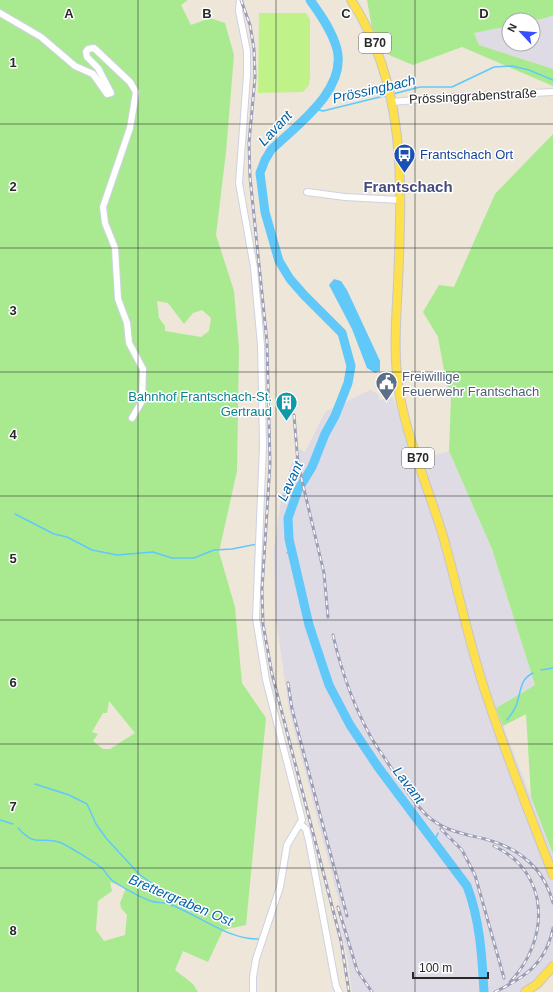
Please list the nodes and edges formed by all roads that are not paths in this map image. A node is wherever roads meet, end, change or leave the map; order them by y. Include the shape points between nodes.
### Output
1 (240, 0) edge
2 (351, 0) edge
3 (0, 13) edge
4 (553, 92) edge
5 (391, 97) junction
6 (307, 192) dead end
7 (400, 200) junction
8 (132, 418) dead end
9 (300, 824) junction
10 (553, 875) edge
11 (553, 966) edge
12 (253, 992) edge
13 (339, 992) edge
14 (525, 992) edge

1 - 9 street via 239,11 247,51 247,75 239,183 254,268 262,372 263,445 256,618 266,680 302,815
2 - 5 main road, B70 via 372,37
3 - 8 street via 41,37 75,66 93,74 107,94 111,93 86,52 94,48 130,82 136,92 130,128 103,207 105,223 116,248 118,299 127,323 129,343 143,369 142,401
4 - 5 street, Prössinggrabenstraße
5 - 7 main road, B70 via 399,148
6 - 7 street
7 - 10 main road, B70 via 395,357 404,413 447,549 484,690
9 - 12 street via 287,845 280,887 256,959
9 - 13 street via 306,829 309,841
11 - 14 main road via 537,984

